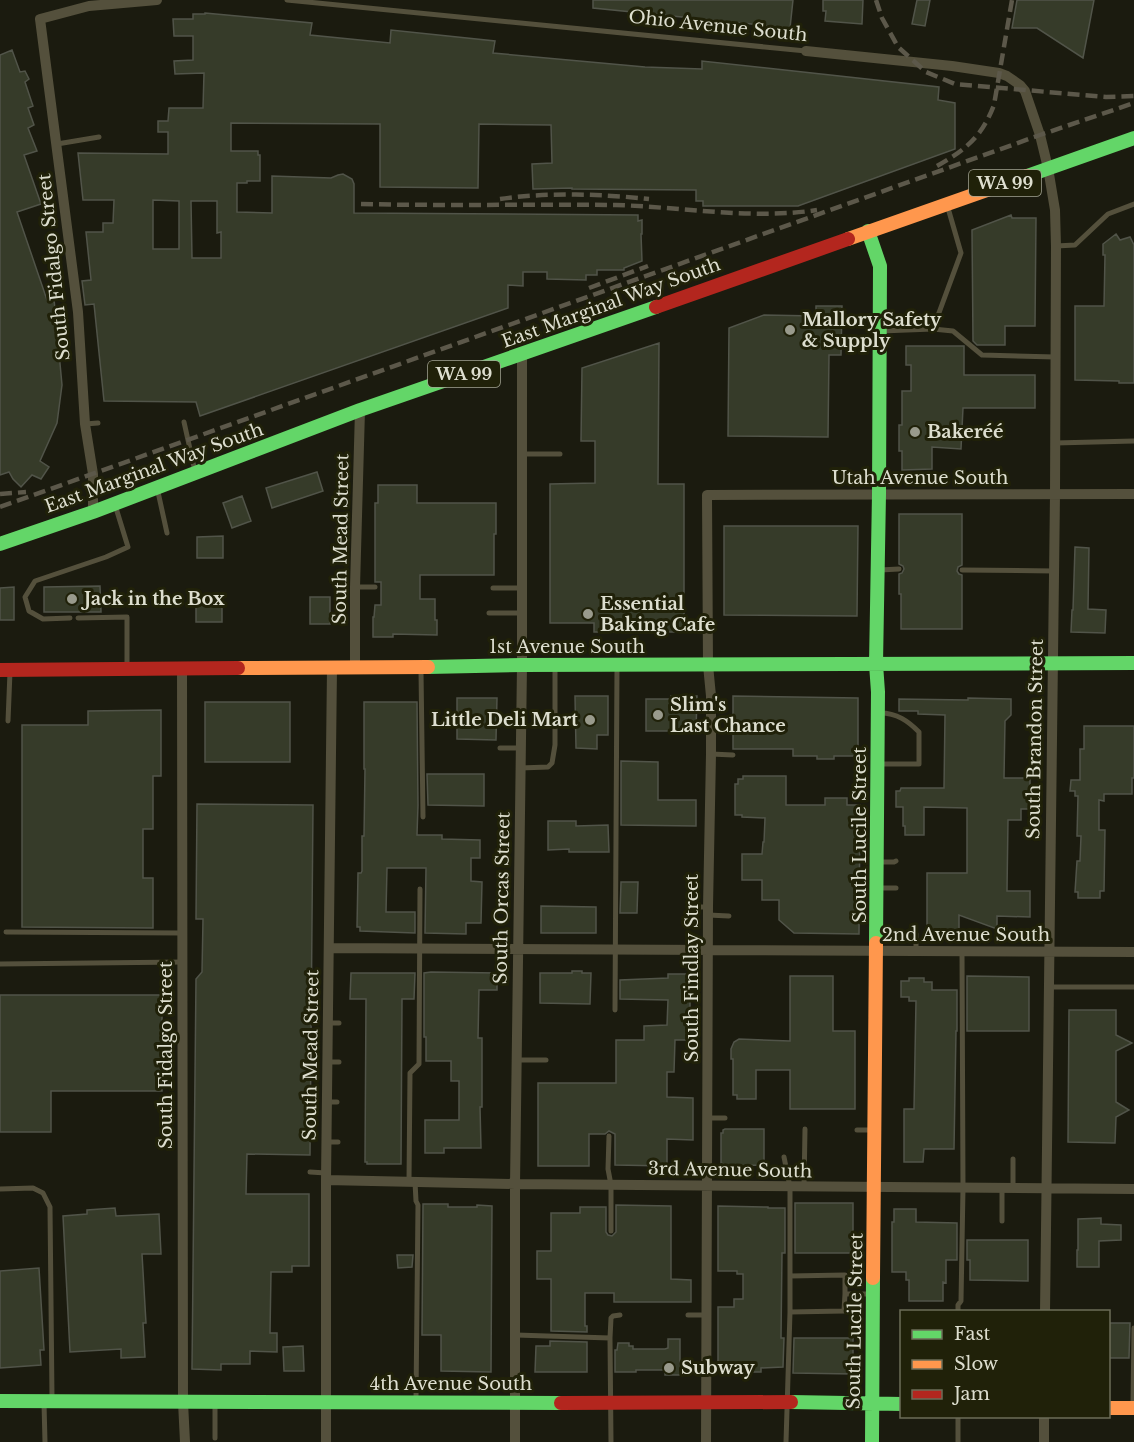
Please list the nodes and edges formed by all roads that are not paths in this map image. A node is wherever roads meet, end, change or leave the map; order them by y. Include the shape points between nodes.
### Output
1 (157, 0) edge
2 (287, 0) edge
3 (806, 51) joint
4 (99, 137) dead end
5 (1134, 138) edge
6 (57, 144) junction
7 (1047, 168) junction
8 (946, 203) junction
9 (1134, 204) edge
10 (868, 231) junction
11 (1056, 246) junction
12 (933, 329) junction
13 (880, 332) junction
14 (522, 354) junction
15 (1055, 357) junction
16 (360, 410) junction
17 (184, 422) dead end
18 (98, 423) dead end
19 (85, 424) junction
20 (1134, 441) edge
21 (1055, 443) junction
22 (522, 454) junction
23 (560, 454) dead end
24 (195, 473) junction
25 (157, 488) junction
26 (879, 494) junction
27 (1055, 494) junction
28 (1134, 494) edge
29 (707, 495) joint
30 (114, 504) junction
31 (93, 512) junction
32 (167, 533) dead end
33 (0, 544) edge
34 (899, 569) dead end
35 (878, 570) junction
36 (962, 570) dead end
37 (1054, 571) junction
38 (356, 587) junction
39 (375, 588) dead end
40 (493, 588) dead end
41 (522, 588) junction
42 (489, 613) dead end
43 (522, 613) junction
44 (70, 618) dead end
45 (78, 618) dead end
46 (1053, 663) junction
47 (1134, 663) edge
48 (876, 664) junction
49 (522, 665) junction
50 (555, 665) junction
51 (617, 665) junction
52 (708, 665) junction
53 (421, 667) junction
54 (127, 668) junction
55 (182, 668) junction
56 (332, 668) junction
57 (356, 668) junction
58 (5, 670) edge
59 (878, 713) junction
60 (8, 721) dead end
61 (500, 748) dead end
62 (520, 748) junction
63 (711, 754) junction
64 (733, 754) dead end
65 (878, 764) junction
66 (520, 768) junction
67 (423, 817) dead end
68 (896, 861) dead end
69 (878, 862) junction
70 (877, 888) junction
71 (896, 888) dead end
72 (420, 889) dead end
73 (704, 910) junction
74 (729, 915) dead end
75 (6, 933) dead end
76 (183, 933) junction
77 (916, 934) dead end
78 (329, 948) junction
79 (420, 949) junction
80 (518, 950) junction
81 (615, 950) junction
82 (708, 950) junction
83 (876, 951) junction
84 (916, 951) junction
85 (962, 951) junction
86 (1049, 951) junction
87 (1134, 952) edge
88 (183, 962) junction
89 (0, 964) edge
90 (1048, 987) junction
91 (1134, 987) edge
92 (615, 1010) dead end
93 (516, 1059) junction
94 (546, 1060) dead end
95 (707, 1118) junction
96 (725, 1118) dead end
97 (805, 1129) dead end
98 (857, 1130) dead end
99 (875, 1130) junction
100 (609, 1136) dead end
101 (326, 1142) junction
102 (338, 1142) dead end
103 (784, 1157) dead end
104 (1013, 1159) dead end
105 (310, 1172) dead end
106 (326, 1177) junction
107 (412, 1182) junction
108 (515, 1184) junction
109 (611, 1185) junction
110 (707, 1185) junction
111 (790, 1186) junction
112 (804, 1187) junction
113 (874, 1188) junction
114 (963, 1188) junction
115 (1008, 1188) junction
116 (1047, 1188) junction
117 (0, 1189) edge
118 (1134, 1189) edge
119 (1002, 1221) dead end
120 (611, 1230) dead end
121 (790, 1276) junction
122 (845, 1294) junction
123 (874, 1294) junction
124 (958, 1310) edge
125 (1045, 1310) edge
126 (790, 1312) junction
127 (620, 1315) dead end
128 (688, 1316) dead end
129 (706, 1316) junction
130 (1134, 1328) edge
131 (515, 1335) junction
132 (610, 1338) junction
133 (1134, 1353) edge
134 (0, 1401) edge
135 (48, 1401) junction
136 (183, 1402) junction
137 (215, 1402) junction
138 (326, 1402) junction
139 (416, 1402) junction
140 (515, 1402) junction
141 (706, 1402) junction
142 (787, 1402) junction
143 (610, 1403) junction
144 (872, 1404) junction
145 (900, 1404) edge
146 (1110, 1408) edge
147 (1134, 1408) edge
148 (958, 1418) edge
149 (1044, 1418) edge
150 (215, 1438) dead end
151 (45, 1442) edge
152 (185, 1442) edge
153 (326, 1442) edge
154 (515, 1442) edge
155 (611, 1442) edge
156 (706, 1442) edge
157 (786, 1442) edge
158 (872, 1442) edge
159 (958, 1442) edge
160 (1044, 1442) edge

1 - 6 street, South Fidalgo Street via 89,6 40,19
2 - 3 lane, Ohio Avenue South
3 - 7 street, Ohio Avenue South via 952,66 1007,76 1025,91
4 - 6 lane
5 - 7 main road, East Marginal Way South / WA 99
6 - 19 street, South Fidalgo Street via 78,312
7 - 8 main road, East Marginal Way South / WA 99
7 - 11 street, South Brandon Street via 1055,210
8 - 10 main road, East Marginal Way South / WA 99
8 - 12 lane via 961,254
9 - 11 lane via 1108,214 1076,245
10 - 13 main road, South Lucile Street via 880,266
10 - 14 main road, East Marginal Way South / WA 99
11 - 15 street, South Brandon Street
12 - 13 lane
12 - 15 lane via 952,331 982,355
13 - 26 main road, South Lucile Street
14 - 16 main road, East Marginal Way South / WA 99
14 - 22 street, South Orcas Street
15 - 21 street, South Brandon Street
16 - 24 main road, East Marginal Way South / WA 99
16 - 38 street, South Mead Street
17 - 24 lane
18 - 19 lane
19 - 31 street, South Fidalgo Street via 93,474
20 - 21 lane
21 - 27 street, South Brandon Street
22 - 23 lane
22 - 41 street, South Orcas Street
24 - 25 main road, East Marginal Way South / WA 99
25 - 30 main road, East Marginal Way South / WA 99
25 - 32 lane
26 - 27 street, Utah Avenue South
26 - 29 street, Utah Avenue South
26 - 35 main road, South Lucile Street
27 - 28 street, Utah Avenue South
27 - 37 street, South Brandon Street
29 - 52 street, South Findlay Street
30 - 31 main road, East Marginal Way South / WA 99
30 - 44 lane via 128,548 35,581 25,597 29,611 43,619
31 - 33 main road, East Marginal Way South / WA 99
34 - 35 lane
35 - 48 main road, South Lucile Street
36 - 37 lane
37 - 46 street, South Brandon Street
38 - 39 lane
38 - 57 street, South Mead Street
40 - 41 lane
41 - 43 street, South Orcas Street
42 - 43 lane
43 - 49 street, South Orcas Street
45 - 54 lane via 127,617
46 - 47 main road, 1st Avenue South
46 - 48 main road, 1st Avenue South
46 - 86 street, South Brandon Street
48 - 52 main road, 1st Avenue South
48 - 59 main road, South Lucile Street
49 - 50 main road, 1st Avenue South
49 - 53 main road, 1st Avenue South
49 - 62 street, South Orcas Street
50 - 51 main road, 1st Avenue South
50 - 66 lane via 552,763 548,767
51 - 52 main road, 1st Avenue South
51 - 81 lane
52 - 63 street, South Findlay Street
53 - 57 main road, 1st Avenue South
53 - 67 lane
54 - 55 main road, 1st Avenue South
54 - 58 main road, 1st Avenue South
55 - 56 main road, 1st Avenue South
55 - 76 street, South Fidalgo Street
56 - 57 main road, 1st Avenue South
56 - 78 street, South Mead Street
58 - 60 lane
59 - 65 main road, South Lucile Street
59 - 65 lane via 894,714 919,732 919,764
61 - 62 lane
62 - 66 street, South Orcas Street
63 - 64 lane
63 - 73 street, South Findlay Street
65 - 69 main road, South Lucile Street
66 - 80 street, South Orcas Street
68 - 69 lane
69 - 70 main road, South Lucile Street
70 - 71 lane
70 - 83 main road, South Lucile Street
72 - 79 lane
73 - 74 lane
73 - 82 street, South Findlay Street
75 - 76 lane
76 - 88 street, South Fidalgo Street
77 - 84 lane
78 - 79 street, 2nd Avenue South
78 - 101 street, South Mead Street via 334,1023 332,1102
79 - 80 street, 2nd Avenue South
79 - 107 lane via 419,1064 410,1073
80 - 81 street, 2nd Avenue South
80 - 93 street, South Orcas Street
81 - 82 street, 2nd Avenue South
81 - 92 lane
82 - 83 street, 2nd Avenue South
82 - 95 street, South Findlay Street
83 - 84 street, 2nd Avenue South
83 - 99 main road, South Lucile Street
84 - 85 street, 2nd Avenue South
85 - 86 street, 2nd Avenue South
85 - 114 lane
86 - 87 street, 2nd Avenue South
86 - 90 street, South Brandon Street
88 - 89 lane
88 - 136 street, South Fidalgo Street
90 - 91 lane
90 - 116 street, South Brandon Street
93 - 94 lane
93 - 108 street, South Orcas Street
95 - 96 lane
95 - 110 street, South Findlay Street
97 - 112 lane
98 - 99 lane
99 - 113 main road, South Lucile Street
100 - 109 lane
101 - 102 lane
101 - 106 street, South Mead Street
103 - 111 lane
104 - 115 lane
105 - 106 lane
106 - 107 street, 3rd Avenue South
106 - 138 street, South Mead Street
107 - 108 street, 3rd Avenue South
107 - 139 lane via 418,1205
108 - 109 street, 3rd Avenue South
108 - 131 street, South Orcas Street
109 - 110 street, 3rd Avenue South
109 - 120 lane
110 - 111 street, 3rd Avenue South
110 - 129 street, South Findlay Street
111 - 112 street, 3rd Avenue South
111 - 121 lane
112 - 113 street, 3rd Avenue South
113 - 114 street, 3rd Avenue South
113 - 123 main road, South Lucile Street
114 - 115 street, 3rd Avenue South
114 - 124 lane via 962,1300
115 - 116 street, 3rd Avenue South
115 - 119 lane
116 - 118 street, 3rd Avenue South
116 - 125 street, South Brandon Street
117 - 135 lane via 33,1188 43,1193 50,1207
121 - 122 lane via 845,1275
121 - 126 lane
122 - 123 lane
122 - 126 lane via 844,1311
123 - 144 main road, South Lucile Street
126 - 142 lane
127 - 132 lane via 611,1318
128 - 129 lane
129 - 141 street, South Findlay Street
130 - 133 lane
131 - 132 lane
131 - 140 street, South Orcas Street
132 - 143 lane
133 - 147 lane
134 - 135 main road, 4th Avenue South
135 - 136 main road, 4th Avenue South
135 - 151 lane
136 - 137 main road, 4th Avenue South
136 - 152 street, South Fidalgo Street
137 - 138 main road, 4th Avenue South
137 - 150 lane
138 - 139 main road, 4th Avenue South
138 - 153 street, South Mead Street
139 - 140 main road, 4th Avenue South
140 - 143 main road, 4th Avenue South
140 - 154 street, South Orcas Street
141 - 142 main road, 4th Avenue South
141 - 143 main road, 4th Avenue South
141 - 156 street, South Findlay Street
142 - 144 main road, 4th Avenue South
142 - 157 lane
143 - 155 lane
144 - 145 main road, 4th Avenue South
144 - 158 main road, South Lucile Street
146 - 147 main road
148 - 159 lane
149 - 160 street

